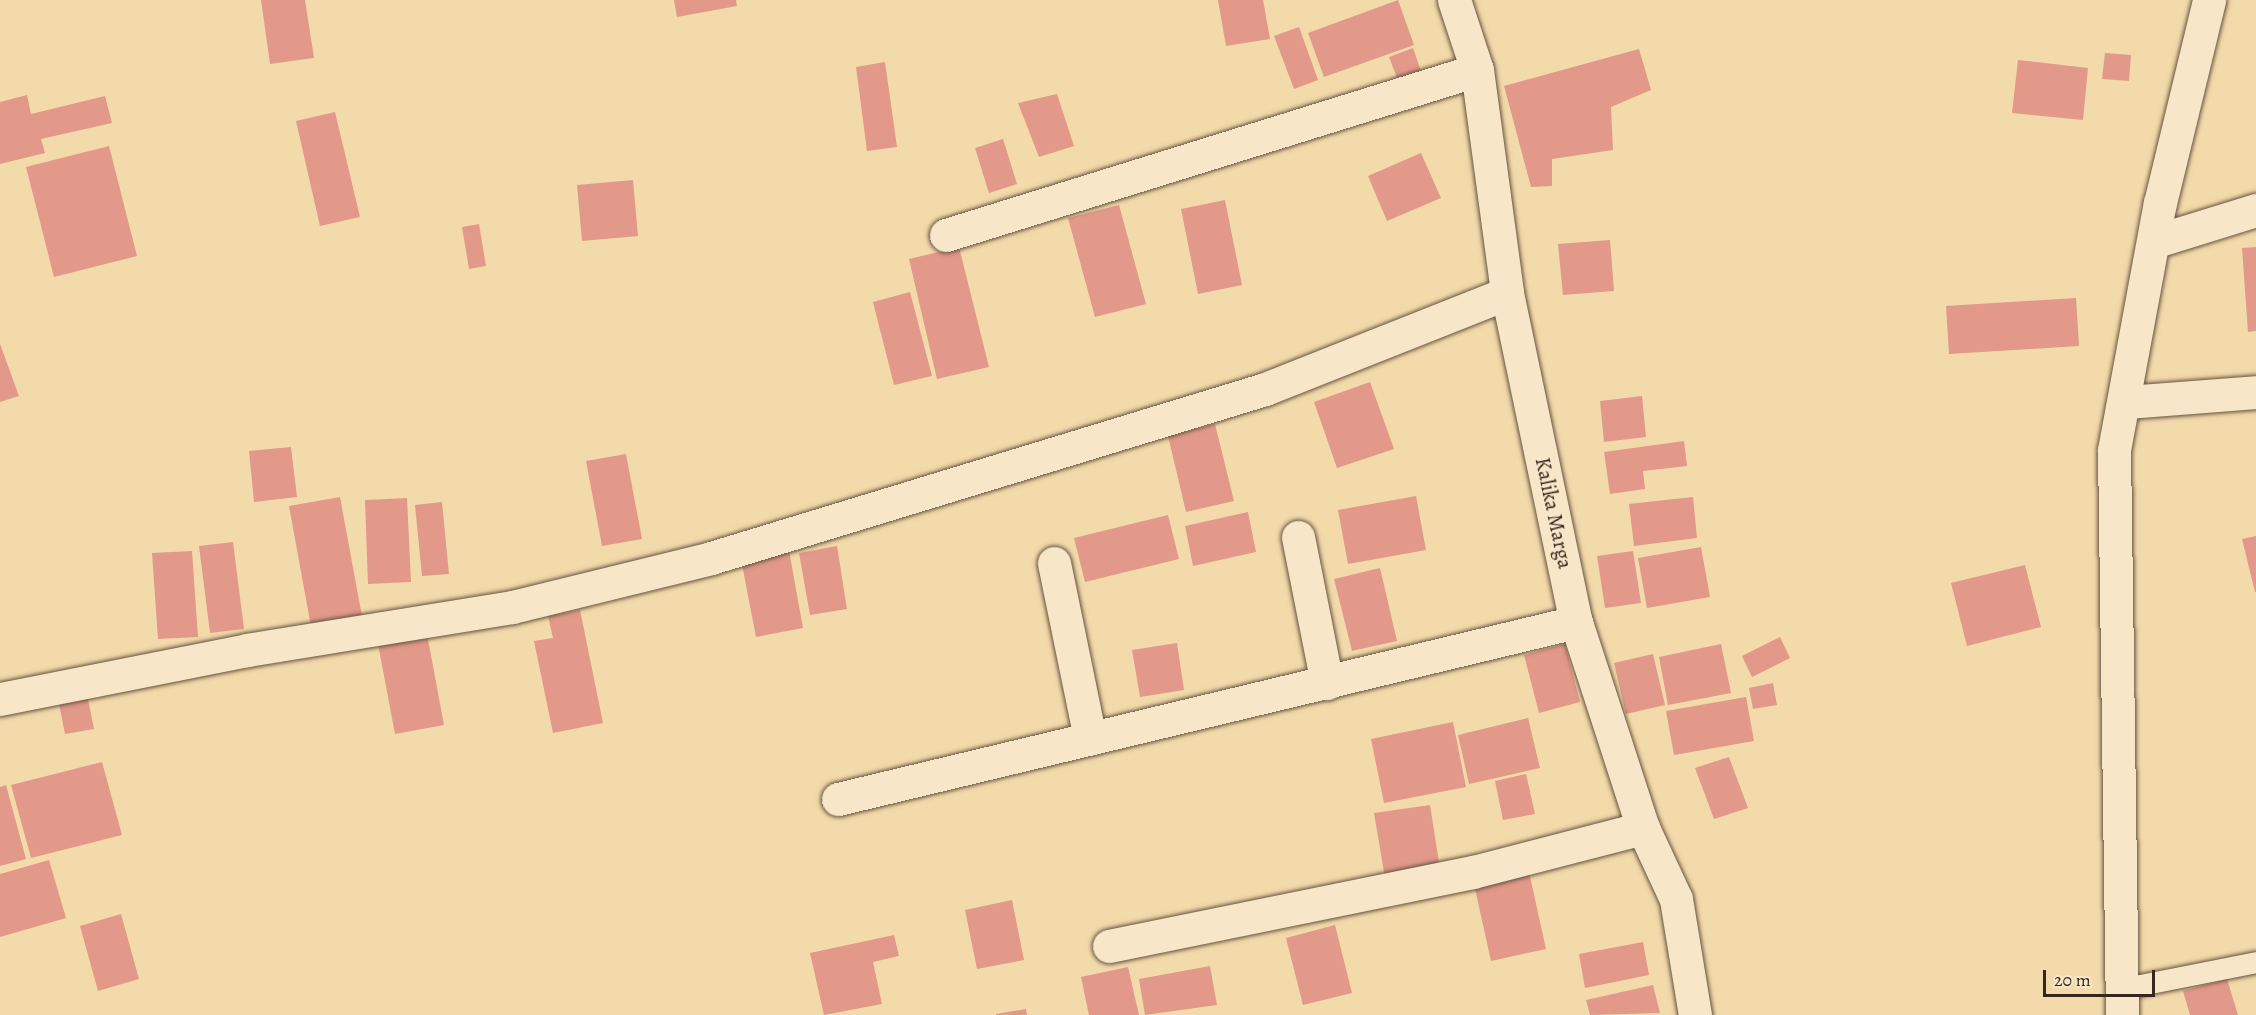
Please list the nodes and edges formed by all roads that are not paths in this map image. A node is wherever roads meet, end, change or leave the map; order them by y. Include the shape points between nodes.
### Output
1 (1454, 0) edge
2 (2209, 0) edge
3 (1477, 70) junction
4 (2256, 210) edge
5 (946, 235) dead end
6 (2156, 241) junction
7 (1508, 293) junction
8 (2256, 392) edge
9 (2127, 402) junction
10 (1298, 537) dead end
11 (1054, 563) dead end
12 (1576, 622) junction
13 (1327, 683) junction
14 (0, 699) edge
15 (1090, 738) junction
16 (838, 799) dead end
17 (1643, 828) junction
18 (1109, 946) dead end
19 (2256, 962) edge
20 (2121, 1002) edge
21 (1695, 1015) edge

1 - 3 street, Kalika Marga
2 - 6 street
3 - 5 street
3 - 7 street, Kalika Marga
4 - 6 street
6 - 9 street
7 - 12 street, Kalika Marga
7 - 14 street via 1264,389 711,558 512,607 247,650
8 - 9 street
9 - 20 street via 2114,450 2113,500 2120,550
10 - 13 street
11 - 15 street
12 - 13 street
12 - 17 street, Kalika Marga
13 - 15 street
15 - 16 street
17 - 18 street via 1462,874
17 - 21 street, Kalika Marga via 1676,899
19 - 20 lane

